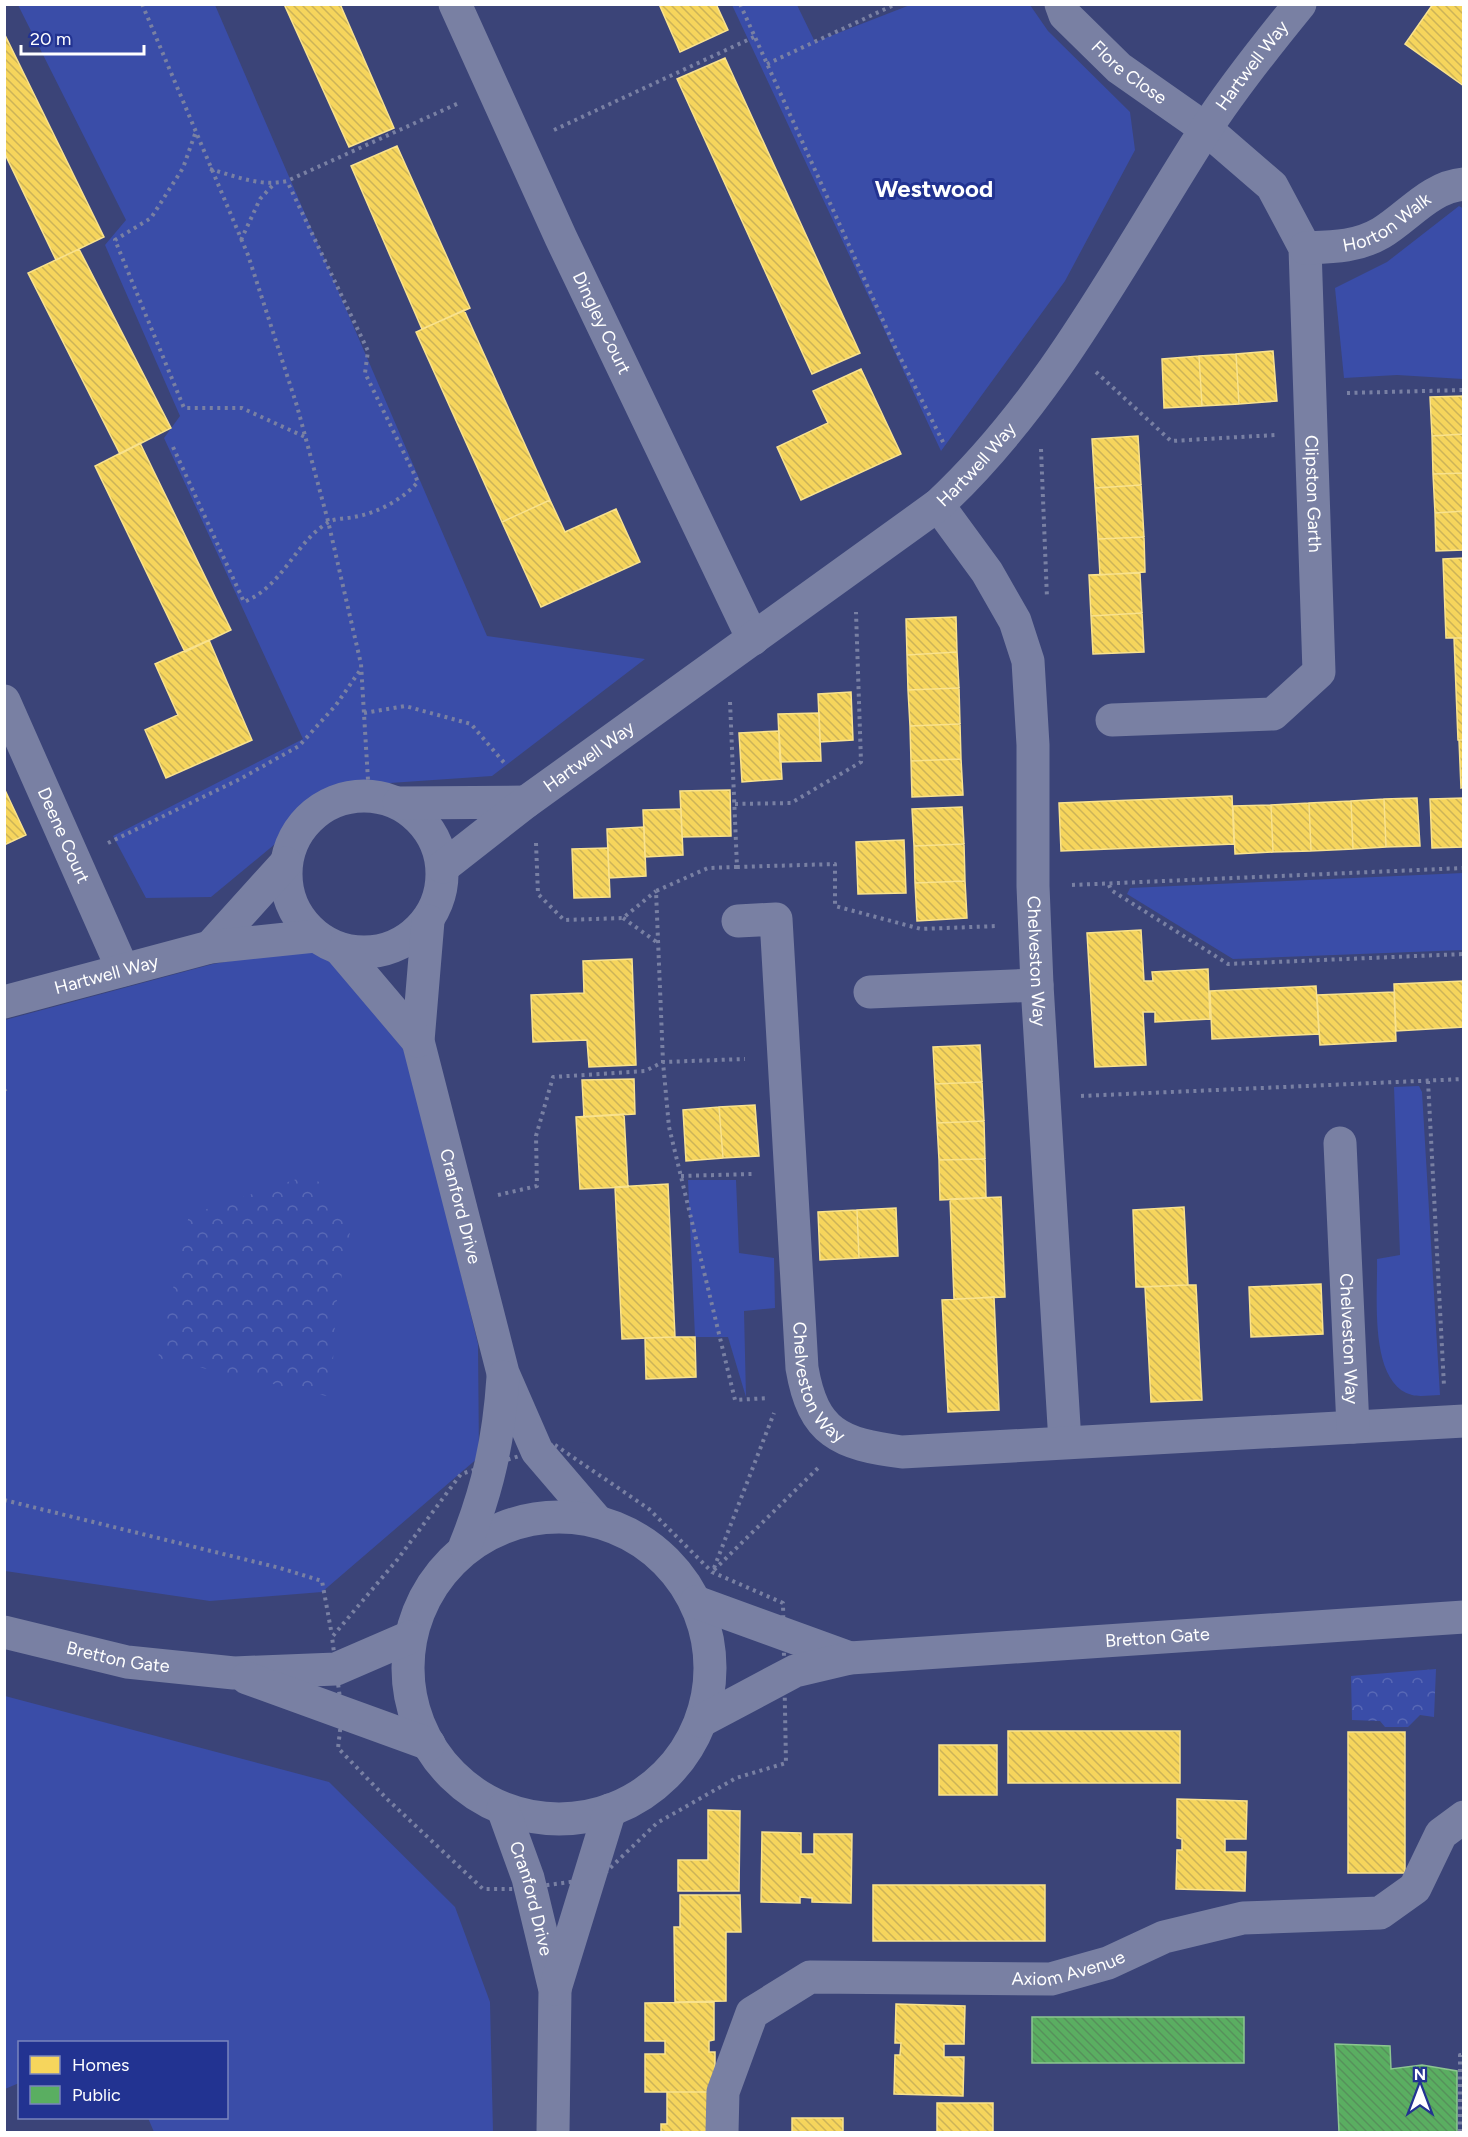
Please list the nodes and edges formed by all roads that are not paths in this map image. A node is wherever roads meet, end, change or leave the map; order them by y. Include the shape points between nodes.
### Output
1 (455, 4) edge
2 (1061, 4) edge
3 (1300, 4) edge
4 (1206, 129) junction
5 (1464, 184) edge
6 (1305, 248) junction
7 (938, 505) junction
8 (753, 639) junction
9 (4, 701) edge
10 (1112, 720) dead end
11 (384, 800) junction
12 (530, 800) junction
13 (286, 863) junction
14 (443, 867) junction
15 (428, 921) junction
16 (738, 921) dead end
17 (328, 943) junction
18 (210, 947) junction
19 (123, 970) junction
20 (1038, 985) junction
21 (870, 992) dead end
22 (4, 1002) edge
23 (418, 1041) junction
24 (1340, 1143) dead end
25 (503, 1373) junction
26 (1455, 1421) edge
27 (1353, 1426) junction
28 (1065, 1442) junction
29 (597, 1521) junction
30 (465, 1546) junction
31 (696, 1602) junction
32 (1464, 1617) edge
33 (4, 1632) edge
34 (410, 1637) junction
35 (850, 1658) junction
36 (234, 1673) junction
37 (701, 1721) junction
38 (429, 1744) junction
39 (503, 1809) junction
40 (610, 1810) junction
41 (1464, 1817) edge
42 (555, 1990) junction
43 (553, 2133) edge
44 (722, 2133) edge

1 - 8 street, Dingley Court via 561,238
2 - 4 street, Flore Close via 1065,15 1119,68
3 - 4 street, Hartwell Way
4 - 6 street, Clipston Garth via 1272,186
4 - 7 street, Hartwell Way via 1051,377 963,482
5 - 6 street, Horton Walk via 1448,186 1381,233 1346,247
6 - 10 street, Clipston Garth via 1319,672 1273,714
7 - 8 street, Hartwell Way
7 - 20 street, Chelveston Way via 987,572 1015,621 1028,661
8 - 12 street, Hartwell Way
9 - 19 street, Deene Court
11 - 12 street, Hartwell Way
11 - 13 street via 346,798 324,807 306,821 293,840
11 - 14 street via 421,819 436,841
12 - 14 street, Hartwell Way
13 - 17 street via 287,890 297,916
13 - 18 street
14 - 15 street via 437,905
15 - 17 street via 411,938 388,949 364,953
15 - 23 street, Cranford Drive
16 - 28 street, Chelveston Way via 776,919 802,1368 794,1397 824,1426 871,1448 902,1452
17 - 18 street, Hartwell Way
17 - 23 street, Cranford Drive
18 - 19 street, Hartwell Way
19 - 22 street, Hartwell Way
20 - 21 street
20 - 28 street, Chelveston Way
23 - 25 street, Cranford Drive
24 - 27 street, Chelveston Way
25 - 29 street, Cranford Drive via 537,1450
25 - 30 street, Cranford Drive via 501,1415 492,1465
26 - 27 street, Chelveston Way
27 - 28 street, Chelveston Way
29 - 30 street via 559,1516 522,1521 492,1530
29 - 31 street via 637,1538 671,1566
30 - 34 street via 425,1596
31 - 35 street, Bretton Gate
31 - 37 street via 708,1640 711,1681
32 - 35 street, Bretton Gate
33 - 36 street, Bretton Gate via 127,1662
34 - 36 street, Bretton Gate via 336,1669
34 - 38 street via 408,1686 422,1734
35 - 37 street, Bretton Gate via 795,1671
36 - 38 street, Bretton Gate
37 - 40 street via 680,1759 649,1790
38 - 39 street via 443,1766 470,1791
39 - 40 street via 538,1818 575,1819
39 - 42 street, Cranford Drive via 528,1878
40 - 42 street, Cranford Drive
41 - 44 street, Axiom Avenue via 1441,1834 1415,1888 1380,1913 1243,1918 1164,1937 1108,1963 1051,1979 810,1977 752,2013 723,2092
42 - 43 street, Cranford Drive

